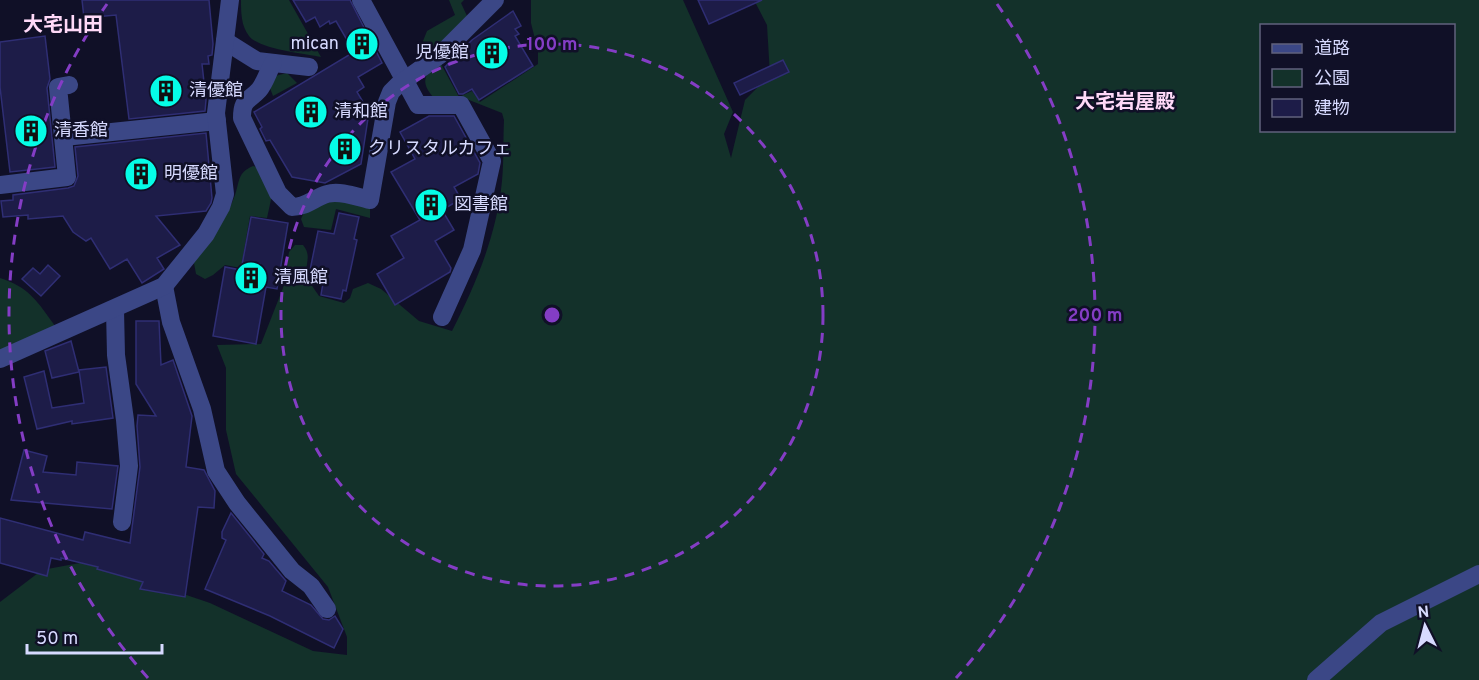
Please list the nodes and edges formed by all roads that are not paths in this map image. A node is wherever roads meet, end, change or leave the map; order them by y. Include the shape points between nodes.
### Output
1 (230, 0) edge
2 (361, 0) edge
3 (495, 0) edge
4 (225, 41) junction
5 (273, 63) junction
6 (309, 67) dead end
7 (406, 81) junction
8 (69, 86) dead end
9 (217, 120) junction
10 (64, 136) junction
11 (0, 185) edge
12 (164, 286) junction
13 (115, 310) junction
14 (442, 317) dead end
15 (0, 359) edge
16 (122, 522) dead end
17 (1479, 574) edge
18 (327, 609) dead end
19 (1316, 680) edge

1 - 4 street
2 - 7 street
3 - 7 street via 440,55
4 - 5 street via 257,61
4 - 9 street
5 - 6 street
5 - 7 street via 259,90 245,101 242,118 278,193 292,207 302,207 335,193 370,200 387,102 391,92
7 - 14 street via 418,105 461,105 492,161 472,250
8 - 10 street via 58,87
9 - 10 street
9 - 12 street via 225,194 221,207 206,234
10 - 11 street via 68,177
12 - 13 street
12 - 18 street via 171,322 202,409 216,471 292,571 311,586
13 - 15 street
13 - 16 street via 116,355 129,466
17 - 19 street via 1381,623

